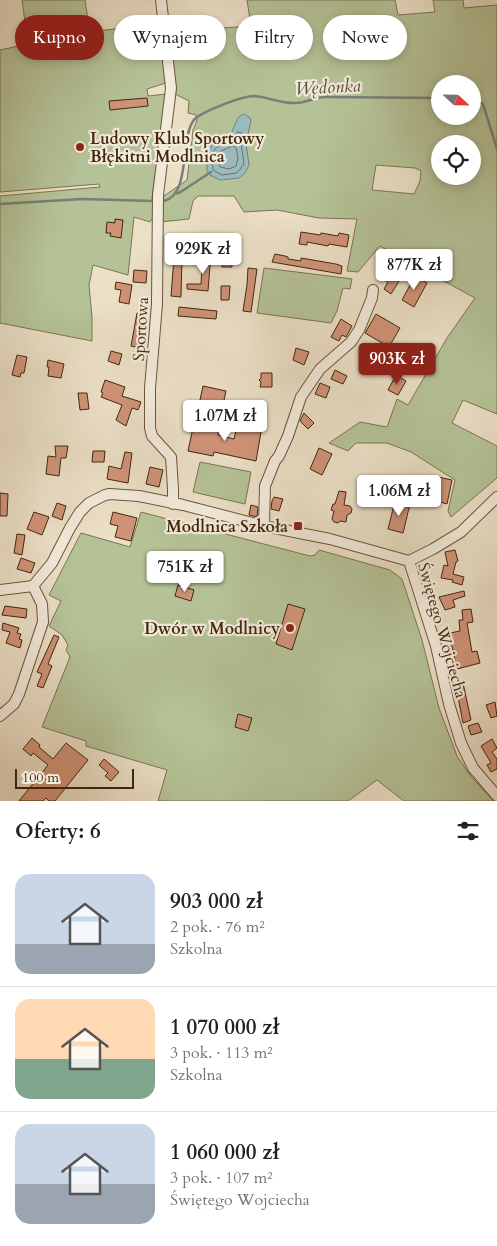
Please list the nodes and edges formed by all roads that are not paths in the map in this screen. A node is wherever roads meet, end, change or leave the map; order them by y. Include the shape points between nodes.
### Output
1 (161, 0) edge
2 (373, 290) dead end
3 (497, 497) edge
4 (173, 504) junction
5 (264, 526) junction
6 (409, 561) junction
7 (33, 586) junction
8 (0, 590) edge
9 (0, 716) edge
10 (497, 796) edge

1 - 4 street, Sportowa via 171,88 158,195 157,304 150,428 152,436 171,457
2 - 5 street via 352,342 320,370 301,397 266,486
3 - 6 street via 461,532
4 - 5 street, Świętego Wojciecha
4 - 7 street, Świętego Wojciecha via 122,494 105,495 89,503 70,528 52,563
5 - 6 street, Świętego Wojciecha via 330,539
6 - 10 street, Świętego Wojciecha via 462,743 472,768
7 - 8 street
7 - 9 street via 42,604 43,622 19,694 14,704

